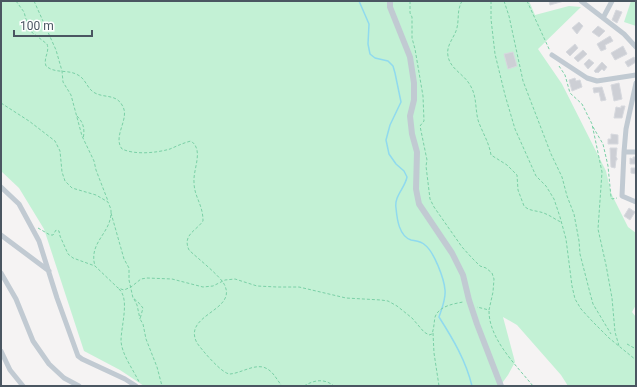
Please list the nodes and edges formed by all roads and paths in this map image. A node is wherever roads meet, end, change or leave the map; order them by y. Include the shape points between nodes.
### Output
1 (16, 1) edge
2 (34, 1) edge
3 (390, 1) edge
4 (410, 1) edge
5 (462, 1) edge
6 (491, 1) edge
7 (504, 1) edge
8 (527, 1) edge
9 (581, 1) edge
10 (612, 1) edge
11 (603, 18) junction
12 (636, 47) edge
13 (550, 52) joint
14 (558, 65) dead end
15 (62, 71) junction
16 (636, 75) edge
17 (636, 83) edge
18 (1, 104) edge
19 (76, 116) junction
20 (592, 124) junction
21 (83, 139) junction
22 (624, 152) junction
23 (636, 152) edge
24 (1, 187) edge
25 (622, 196) junction
26 (108, 202) junction
27 (636, 202) edge
28 (111, 212) junction
29 (562, 223) junction
30 (33, 228) junction
31 (1, 235) edge
32 (95, 266) junction
33 (49, 271) junction
34 (1, 273) edge
35 (222, 281) junction
36 (131, 287) junction
37 (118, 288) junction
38 (133, 298) junction
39 (470, 304) junction
40 (489, 310) junction
41 (140, 319) junction
42 (433, 332) junction
43 (615, 332) junction
44 (611, 334) junction
45 (609, 338) junction
46 (626, 344) dead end
47 (619, 346) junction
48 (636, 349) edge
49 (1, 351) edge
50 (636, 360) edge
51 (23, 386) edge
52 (79, 386) edge
53 (136, 386) edge
54 (140, 386) edge
55 (162, 386) edge
56 (282, 386) edge
57 (304, 386) edge
58 (334, 386) edge
59 (440, 386) edge
60 (502, 386) edge
61 (533, 386) edge

1 - 15 path via 24,12 29,30 47,44 46,66 50,70
2 - 15 path via 56,50
3 - 39 street via 392,13 410,56 414,83 414,100 410,116 417,152 416,188 419,204 452,253 463,275
4 - 40 path via 412,38 423,96 424,121 420,126 425,145 430,199 462,247 480,266 492,273 494,292
5 - 29 path via 456,31 449,44 450,64 470,84 478,119 491,154 516,172 518,190 524,206 532,211 547,214
6 - 29 path via 495,54 516,129 536,176 554,199
7 - 44 path via 523,81 562,177 574,214 580,254 593,304
8 - 13 path
9 - 11 street
10 - 11 street
11 - 12 street
13 - 16 street via 587,78 597,80
14 - 20 path via 565,75 570,93 582,104
15 - 19 path via 63,82
15 - 35 path via 79,75 93,92 120,102 124,110 119,142 122,149 129,152 146,152 169,149 191,141 196,145 198,151 194,186 203,220 188,236 186,242 189,250
17 - 22 street
18 - 26 path via 56,141 60,151 62,172 72,188 96,195
19 - 21 path
19 - 21 path via 83,126
20 - 25 path via 603,144 611,197 612,199
20 - 43 path via 602,172 598,229 608,272
21 - 26 path
22 - 23 street
22 - 25 street
24 - 30 street via 19,204
25 - 27 street
26 - 28 path
28 - 32 path via 108,226 93,254
28 - 36 path via 124,259 129,268
29 - 45 path via 575,299 588,318
30 - 32 path via 39,228 50,235 56,230 59,231 68,254
30 - 33 street
31 - 33 street
32 - 37 path
33 - 53 street via 78,356
34 - 52 street via 16,299 33,341 48,364 64,378
35 - 36 path via 213,286 203,287 172,279 147,278 141,279
35 - 42 path via 234,279 256,286 299,287 346,298 388,301 412,318 424,332 429,335
35 - 56 path via 226,287 226,298 198,323 195,329 196,341 226,373 263,367 272,372
36 - 37 path via 124,290
36 - 38 path
37 - 54 path via 125,303 122,348
38 - 41 path
38 - 41 path via 143,308
39 - 40 path
39 - 42 path via 442,308 435,318
39 - 60 street
40 - 61 path via 492,327 508,356
41 - 55 path
42 - 59 path
43 - 44 path
43 - 47 path
44 - 45 path
45 - 47 path
46 - 48 path
47 - 50 path
49 - 51 street via 10,370
57 - 58 path via 318,380 330,382

